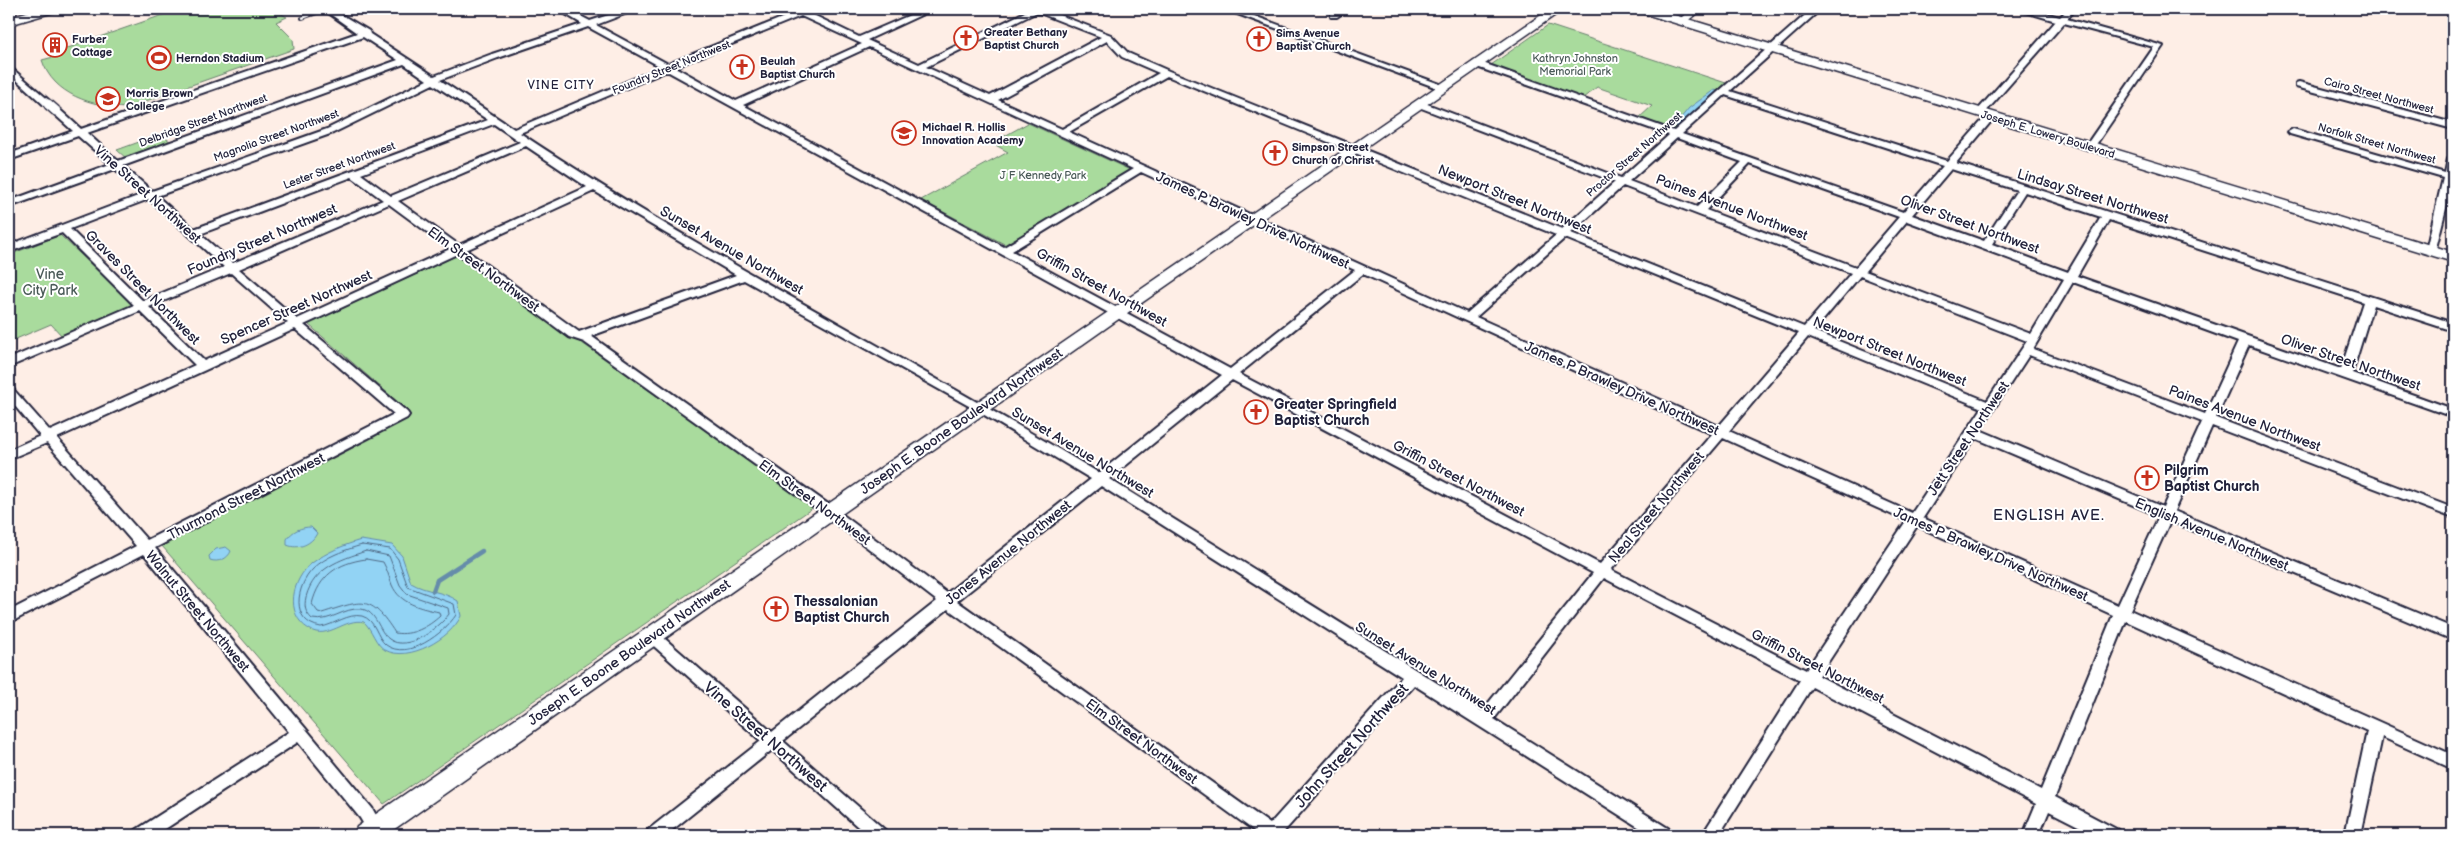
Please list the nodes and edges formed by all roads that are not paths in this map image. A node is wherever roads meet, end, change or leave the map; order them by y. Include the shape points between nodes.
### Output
1 (50, 9) edge
2 (328, 9) edge
3 (561, 9) edge
4 (634, 9) edge
5 (792, 9) edge
6 (930, 9) edge
7 (1037, 9) edge
8 (1228, 9) edge
9 (1344, 9) edge
10 (1558, 9) edge
11 (1643, 9) edge
12 (1698, 9) edge
13 (1817, 9) edge
14 (2019, 9) edge
15 (2072, 9) edge
16 (802, 14) junction
17 (1334, 15) dead end
18 (2062, 20) junction
19 (9, 21) edge
20 (1682, 21) junction
21 (589, 24) junction
22 (366, 32) junction
23 (1108, 38) junction
24 (859, 40) junction
25 (869, 44) junction
26 (1772, 49) junction
27 (406, 60) junction
28 (1477, 64) junction
29 (668, 67) junction
30 (919, 67) junction
31 (9, 69) edge
32 (1166, 73) junction
33 (434, 80) junction
34 (2298, 85) dead end
35 (1443, 87) junction
36 (1724, 92) junction
37 (990, 100) junction
38 (737, 104) junction
39 (1419, 104) junction
40 (1985, 115) junction
41 (494, 121) junction
42 (2453, 126) edge
43 (79, 132) junction
44 (1061, 132) junction
45 (2293, 132) dead end
46 (513, 133) junction
47 (1675, 136) junction
48 (527, 142) junction
49 (2090, 147) junction
50 (1355, 148) junction
51 (9, 157) edge
52 (2453, 159) edge
53 (1748, 161) junction
54 (1949, 164) junction
55 (116, 165) junction
56 (1140, 169) junction
57 (353, 173) junction
58 (2451, 177) edge
59 (1622, 181) junction
60 (595, 187) junction
61 (2024, 188) junction
62 (150, 195) junction
63 (391, 200) junction
64 (9, 204) edge
65 (1699, 211) junction
66 (2107, 214) junction
67 (1904, 216) junction
68 (1251, 220) junction
69 (63, 228) junction
70 (192, 233) junction
71 (1563, 234) junction
72 (1986, 245) junction
73 (9, 249) edge
74 (458, 250) junction
75 (2431, 250) junction
76 (1005, 251) junction
77 (2453, 257) edge
78 (232, 268) junction
79 (1362, 270) junction
80 (1857, 271) junction
81 (745, 276) junction
82 (2071, 276) junction
83 (2369, 299) junction
84 (142, 307) junction
85 (1117, 313) junction
86 (1468, 318) junction
87 (295, 324) junction
88 (2453, 327) edge
89 (1805, 332) junction
90 (580, 336) junction
91 (2034, 339) junction
92 (2245, 340) junction
93 (2026, 350) junction
94 (9, 363) edge
95 (202, 366) junction
96 (1231, 375) junction
97 (2345, 375) junction
98 (9, 392) edge
99 (1990, 406) junction
100 (980, 407) junction
101 (2453, 413) edge
102 (402, 416) joint
103 (2209, 420) junction
104 (1720, 432) junction
105 (1972, 432) junction
106 (48, 437) junction
107 (9, 455) edge
108 (1100, 480) junction
109 (830, 512) junction
110 (2453, 513) edge
111 (2165, 515) junction
112 (1914, 519) junction
113 (145, 547) junction
114 (1602, 571) junction
115 (947, 601) junction
116 (2122, 612) junction
117 (9, 617) edge
118 (2453, 634) edge
119 (652, 636) junction
120 (1412, 677) junction
121 (1809, 678) junction
122 (1483, 722) junction
123 (2376, 727) junction
124 (300, 734) junction
125 (772, 742) junction
126 (2453, 762) edge
127 (2045, 801) junction
128 (374, 833) edge
129 (142, 835) edge
130 (654, 835) edge
131 (879, 835) edge
132 (1272, 835) edge
133 (1665, 835) edge
134 (1710, 835) edge
135 (2031, 835) edge
136 (2112, 835) edge
137 (2353, 835) edge

1 - 19 main road
2 - 22 street, Sunset Avenue Northwest
3 - 21 street, Griffin Street Northwest
4 - 21 street, Magnolia Street Northwest
5 - 16 street, James P Brawley Drive Northwest
6 - 24 street
7 - 23 street, Newport Street Northwest
7 - 30 street
8 - 35 street
9 - 17 street
10 - 28 main road, Joseph E. Boone Boulevard Northwest
11 - 20 main road, Joseph E. Lowery Boulevard
12 - 20 street
13 - 26 street, Proctor Street Northwest
14 - 18 street
15 - 18 street, Neal Street Northwest
16 - 24 street, James P Brawley Drive Northwest
16 - 29 street, Foundry Street Northwest
18 - 40 street, Neal Street Northwest
18 - 49 street via 2159,46
20 - 26 main road, Joseph E. Lowery Boulevard
21 - 29 street, Griffin Street Northwest
21 - 33 street, Magnolia Street Northwest
22 - 27 street, Sunset Avenue Northwest
22 - 43 street
23 - 32 street, Newport Street Northwest via 1125,56
23 - 37 street
24 - 25 street, James P Brawley Drive Northwest
25 - 30 street, James P Brawley Drive Northwest
25 - 38 street
26 - 36 street, Proctor Street Northwest
26 - 40 main road, Joseph E. Lowery Boulevard
27 - 33 street, Sunset Avenue Northwest
27 - 55 street, Delbridge Street Northwest
28 - 35 main road, Joseph E. Boone Boulevard Northwest
28 - 47 street, Oliver Street Northwest
29 - 38 street, Griffin Street Northwest
29 - 46 street, Foundry Street Northwest
30 - 37 street, James P Brawley Drive Northwest
31 - 43 street, Vine Street Northwest
32 - 44 street
32 - 50 street, Newport Street Northwest
33 - 41 street, Sunset Avenue Northwest
33 - 62 street, Magnolia Street Northwest via 330,131
34 - 42 street, Cairo Street Northwest
35 - 39 main road, Joseph E. Boone Boulevard Northwest
36 - 47 street, Proctor Street Northwest
36 - 54 street, Lindsay Street Northwest
37 - 44 street, James P Brawley Drive Northwest
38 - 76 street, Griffin Street Northwest
39 - 50 main road, Joseph E. Boone Boulevard Northwest
39 - 59 street, Paines Avenue Northwest
40 - 49 main road, Joseph E. Lowery Boulevard
40 - 54 street, Neal Street Northwest
41 - 46 street, Sunset Avenue Northwest
41 - 57 street, Lester Street Northwest
43 - 51 street
43 - 55 street, Vine Street Northwest
44 - 56 street, James P Brawley Drive Northwest
45 - 58 street, Norfolk Street Northwest
46 - 48 street, Sunset Avenue Northwest
47 - 53 street, Oliver Street Northwest
47 - 59 street, Proctor Street Northwest
48 - 60 street, Sunset Avenue Northwest
48 - 63 street, Foundry Street Northwest
49 - 75 main road, Joseph E. Lowery Boulevard
50 - 68 main road, Joseph E. Boone Boulevard Northwest
50 - 71 street, Newport Street Northwest
52 - 58 street
53 - 65 street
53 - 67 street, Oliver Street Northwest
54 - 61 street, Lindsay Street Northwest
54 - 67 street, Neal Street Northwest
55 - 62 street, Vine Street Northwest
55 - 64 street, Delbridge Street Northwest
56 - 68 street, James P Brawley Drive Northwest
56 - 76 street
57 - 63 street, Elm Street Northwest
57 - 70 street, Lester Street Northwest
58 - 75 street
59 - 65 street, Paines Avenue Northwest
59 - 71 street, Proctor Street Northwest
60 - 74 street, Spencer Street Northwest
60 - 81 street, Sunset Avenue Northwest
61 - 66 street, Lindsay Street Northwest
61 - 72 street
62 - 69 street, Magnolia Street Northwest
62 - 70 street, Vine Street Northwest
63 - 74 street, Elm Street Northwest
63 - 78 street, Foundry Street Northwest
65 - 80 street, Paines Avenue Northwest
66 - 82 street, Jett Street Northwest
66 - 83 street, Lindsay Street Northwest
67 - 72 street, Oliver Street Northwest
67 - 80 street, Neal Street Northwest
68 - 79 street, James P Brawley Drive Northwest
68 - 85 main road, Joseph E. Boone Boulevard Northwest
69 - 73 street, Magnolia Street Northwest
69 - 84 street, Graves Street Northwest
70 - 78 street, Vine Street Northwest
71 - 86 street, Proctor Street Northwest
71 - 89 street, Newport Street Northwest
72 - 82 street, Oliver Street Northwest
74 - 87 street, Spencer Street Northwest
74 - 90 street, Elm Street Northwest
75 - 77 main road, Joseph E. Lowery Boulevard
76 - 85 street, Griffin Street Northwest
78 - 84 street, Foundry Street Northwest
78 - 87 street, Vine Street Northwest
79 - 86 street, James P Brawley Drive Northwest
79 - 96 street, Jones Avenue Northwest
80 - 89 street, Neal Street Northwest
80 - 91 street, Paines Avenue Northwest
81 - 90 street
81 - 100 street, Sunset Avenue Northwest
82 - 91 street, Jett Street Northwest
82 - 92 street, Oliver Street Northwest
83 - 88 street, Lindsay Street Northwest
83 - 97 street
84 - 94 street, Foundry Street Northwest
84 - 95 street, Graves Street Northwest
85 - 96 street, Griffin Street Northwest
85 - 100 main road, Joseph E. Boone Boulevard Northwest
86 - 104 street, James P Brawley Drive Northwest
87 - 95 street, Spencer Street Northwest
87 - 102 street, Vine Street Northwest
89 - 99 street, Newport Street Northwest
89 - 104 street, Neal Street Northwest
90 - 109 street, Elm Street Northwest
91 - 93 street, Jett Street Northwest
92 - 97 street, Oliver Street Northwest
92 - 103 street
93 - 99 street, Jett Street Northwest
93 - 103 street, Paines Avenue Northwest
95 - 106 street, Spencer Street Northwest
96 - 108 street, Jones Avenue Northwest
96 - 114 street, Griffin Street Northwest
97 - 101 street, Oliver Street Northwest
98 - 106 street, Walnut Street Northwest
99 - 105 street, Jett Street Northwest
100 - 108 street, Sunset Avenue Northwest
100 - 109 main road, Joseph E. Boone Boulevard Northwest
102 - 113 street, Thurmond Street Northwest
103 - 110 street, Paines Avenue Northwest
103 - 111 street
104 - 112 street, James P Brawley Drive Northwest
104 - 114 street, Neal Street Northwest
105 - 111 street, English Avenue Northwest
105 - 112 street, Jett Street Northwest
106 - 107 street, Spencer Street Northwest
106 - 113 street, Walnut Street Northwest
108 - 115 street, Jones Avenue Northwest
108 - 120 street, Sunset Avenue Northwest
109 - 115 street, Elm Street Northwest
109 - 119 main road, Joseph E. Boone Boulevard Northwest
111 - 116 street
111 - 118 street, English Avenue Northwest
112 - 116 street, James P Brawley Drive Northwest
112 - 121 street, Jett Street Northwest
113 - 117 street, Thurmond Street Northwest
113 - 124 street, Walnut Street Northwest
114 - 121 street, Griffin Street Northwest
114 - 122 street, Neal Street Northwest
115 - 125 street, Jones Avenue Northwest
115 - 132 street, Elm Street Northwest
116 - 123 street, James P Brawley Drive Northwest
116 - 127 street
119 - 125 street, Vine Street Northwest
119 - 128 main road, Joseph E. Boone Boulevard Northwest
120 - 122 street, Sunset Avenue Northwest
120 - 132 street, John Street Northwest
121 - 127 street, Griffin Street Northwest
121 - 134 street, Jett Street Northwest
122 - 133 street, Sunset Avenue Northwest
123 - 126 street, James P Brawley Drive Northwest
123 - 137 street
124 - 128 street, Walnut Street Northwest via 366,813
124 - 129 street
125 - 130 street, Jones Avenue Northwest
125 - 131 street, Vine Street Northwest
127 - 135 street
127 - 136 street, Griffin Street Northwest

